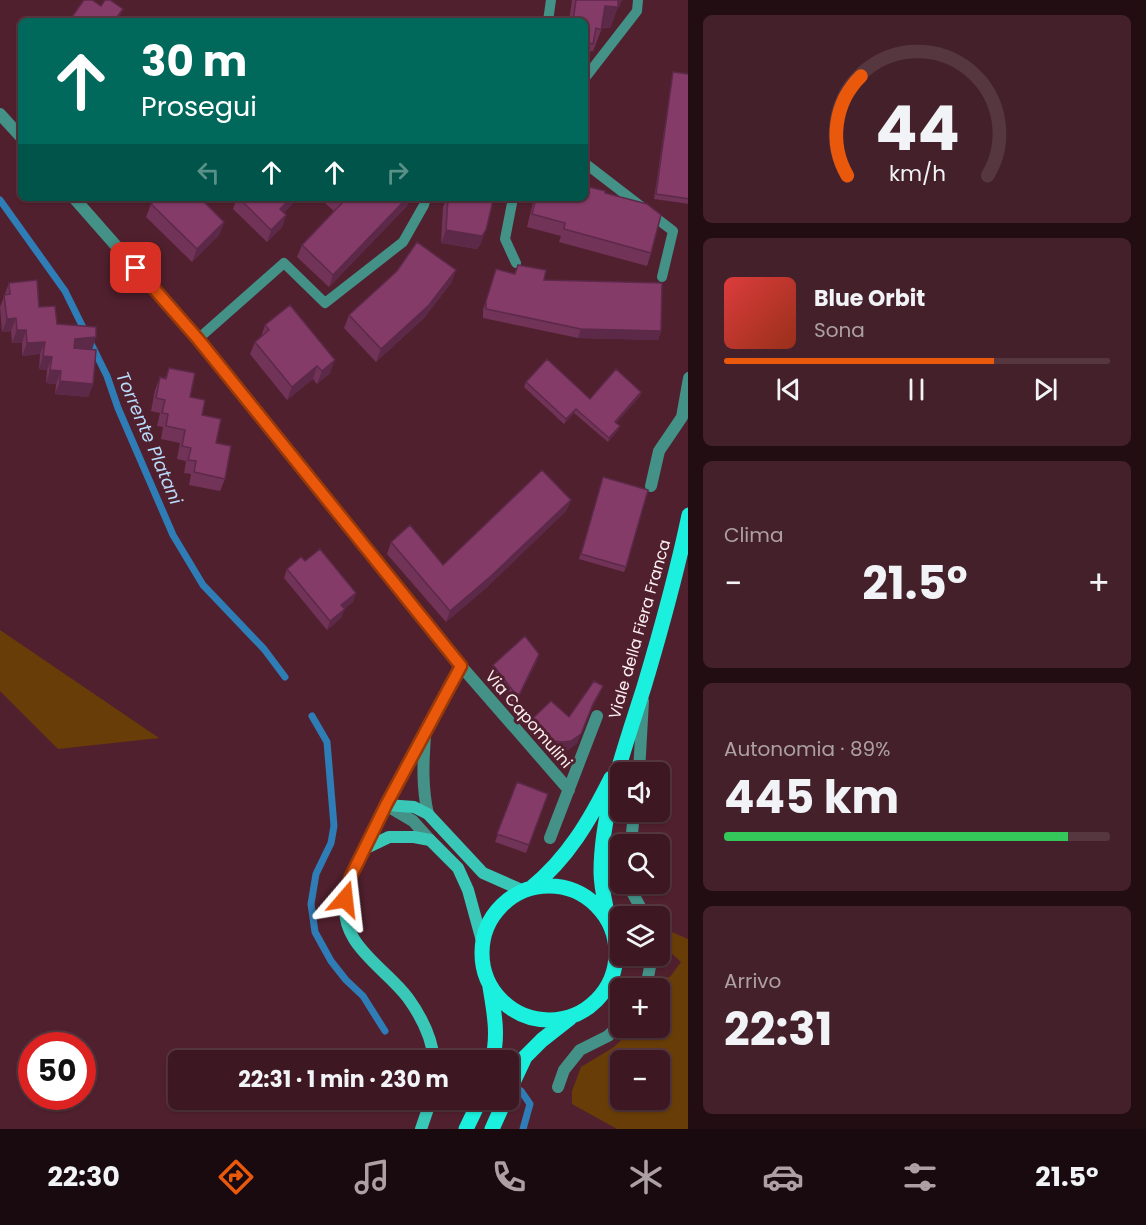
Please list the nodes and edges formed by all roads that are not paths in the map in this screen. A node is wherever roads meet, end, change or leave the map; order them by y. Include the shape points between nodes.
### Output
1 (551, 0) edge
2 (638, 0) edge
3 (548, 18) edge
4 (588, 74) edge
5 (0, 114) edge
6 (18, 134) edge
7 (588, 166) edge
8 (78, 201) edge
9 (425, 201) edge
10 (512, 201) edge
11 (516, 263) edge
12 (662, 277) dead end
13 (198, 339) junction
14 (688, 378) edge
15 (651, 486) dead end
16 (688, 515) edge
17 (461, 666) junction
18 (644, 684) junction
19 (597, 716) dead end
20 (426, 729) junction
21 (623, 752) junction
22 (640, 762) edge
23 (569, 790) junction
24 (386, 805) junction
25 (428, 814) junction
26 (550, 838) dead end
27 (430, 840) junction
28 (364, 849) junction
29 (527, 889) junction
30 (609, 921) junction
31 (482, 942) junction
32 (489, 984) junction
33 (574, 1016) junction
34 (610, 1034) edge
35 (433, 1050) edge
36 (495, 1050) edge
37 (519, 1070) edge
38 (558, 1087) dead end
39 (428, 1110) edge
40 (475, 1110) edge
41 (501, 1110) edge
42 (421, 1129) edge
43 (466, 1129) edge
44 (492, 1129) edge

1 - 3 lane
2 - 4 lane via 637,11
5 - 6 street
7 - 12 lane via 673,231
8 - 13 street, Via Capomulini
9 - 13 lane via 403,242 324,303 284,263
10 - 11 lane via 505,239
13 - 17 street, Via Capomulini
14 - 15 street via 682,417 658,451
16 - 18 main road, Viale della Fiera Franca
17 - 20 street
17 - 23 street, Via Capomulini
18 - 21 main road, Viale della Fiera Franca
18 - 22 street
19 - 23 street
20 - 24 street
20 - 25 street via 422,769
21 - 29 main road via 580,835 552,871
21 - 30 main road via 602,846 602,884
23 - 26 street
24 - 25 main road via 414,807
24 - 27 street via 413,822
24 - 28 main road
25 - 29 main road via 483,873
27 - 28 main road via 389,837
27 - 31 main road via 458,868
28 - 35 main road via 345,899 351,934 363,952 407,996 424,1023
29 - 30 main road via 554,886 576,891 595,904
29 - 31 main road via 499,908 486,927
30 - 33 main road via 617,951 611,980 593,1004
31 - 32 main road via 482,963
32 - 33 main road via 503,1002 522,1015 552,1020
32 - 36 main road
33 - 37 main road via 542,1040 525,1057
34 - 38 street via 580,1050 564,1070
39 - 42 main road
40 - 43 main road
41 - 44 main road

